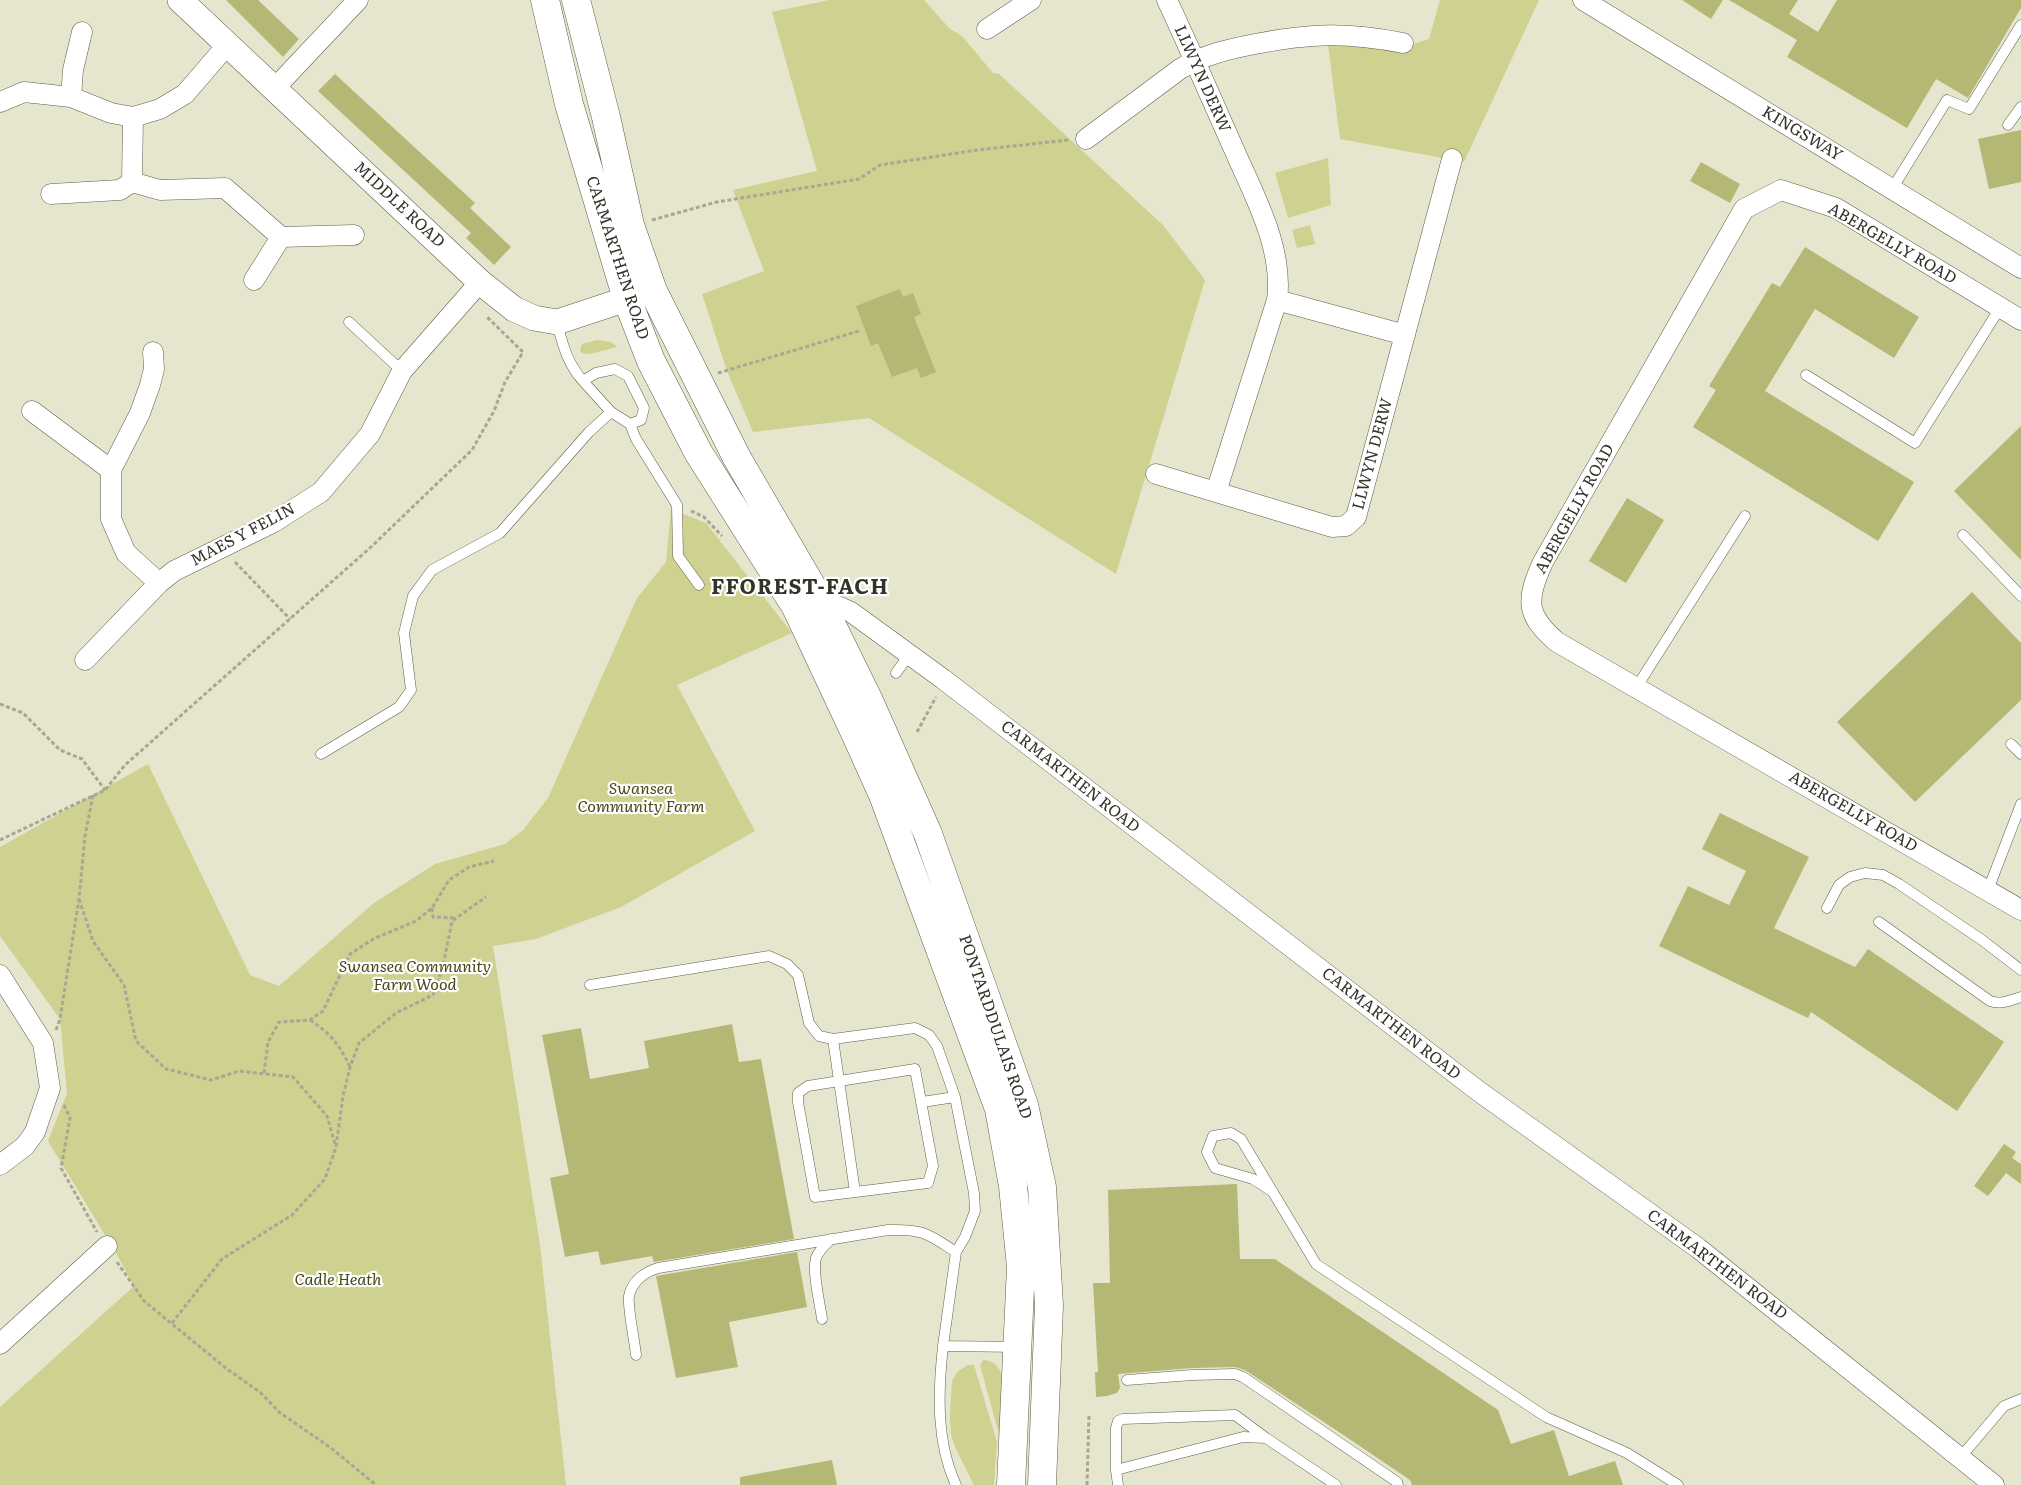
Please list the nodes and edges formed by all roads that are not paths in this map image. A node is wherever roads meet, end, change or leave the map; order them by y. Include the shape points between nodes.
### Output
1 (180, 0) edge
2 (358, 0) edge
3 (545, 0) edge
4 (576, 0) edge
5 (1031, 0) edge
6 (1167, 0) edge
7 (1583, 0) edge
8 (2021, 25) edge
9 (987, 30) dead end
10 (82, 32) dead end
11 (1403, 43) dead end
12 (228, 44) junction
13 (1195, 60) junction
14 (275, 88) junction
15 (71, 97) junction
16 (0, 102) edge
17 (2021, 107) edge
18 (133, 117) junction
19 (2008, 125) dead end
20 (1086, 139) road end
21 (1452, 158) dead end
22 (132, 182) junction
23 (1892, 189) junction
24 (51, 194) dead end
25 (354, 235) dead end
26 (281, 237) junction
27 (2021, 268) edge
28 (254, 280) dead end
29 (473, 290) junction
30 (653, 291) junction
31 (627, 299) junction
32 (1277, 300) junction
33 (2000, 308) junction
34 (2021, 320) edge
35 (349, 322) dead end
36 (556, 322) junction
37 (1405, 335) junction
38 (153, 352) dead end
39 (402, 371) junction
40 (1806, 375) dead end
41 (583, 381) junction
42 (32, 411) dead end
43 (610, 412) junction
44 (630, 424) junction
45 (111, 470) junction
46 (1156, 474) dead end
47 (1216, 492) junction
48 (1745, 516) dead end
49 (1963, 535) dead end
50 (159, 583) junction
51 (698, 585) dead end
52 (2021, 596) edge
53 (807, 602) junction
54 (909, 655) junction
55 (85, 660) dead end
56 (896, 674) dead end
57 (1636, 688) junction
58 (2011, 744) dead end
59 (321, 754) dead end
60 (2021, 754) edge
61 (2021, 804) edge
62 (1988, 890) junction
63 (1827, 908) dead end
64 (2021, 910) edge
65 (1879, 922) dead end
66 (2021, 970) edge
67 (0, 975) edge
68 (590, 986) dead end
69 (2021, 996) edge
70 (833, 1039) junction
71 (839, 1081) junction
72 (955, 1096) junction
73 (922, 1102) junction
74 (0, 1165) edge
75 (855, 1192) junction
76 (1273, 1192) junction
77 (831, 1239) junction
78 (107, 1246) road end
79 (956, 1252) junction
80 (822, 1319) dead end
81 (0, 1344) edge
82 (943, 1346) junction
83 (1018, 1347) junction
84 (636, 1355) dead end
85 (1127, 1380) dead end
86 (2021, 1399) edge
87 (1266, 1438) junction
88 (1960, 1458) junction
89 (1116, 1470) junction
90 (956, 1485) edge
91 (1011, 1485) edge
92 (1042, 1485) edge
93 (1118, 1485) edge
94 (1336, 1485) edge
95 (1398, 1485) edge
96 (1678, 1485) edge
97 (1994, 1485) edge

1 - 12 street, MIDDLE ROAD
2 - 14 street
3 - 31 main road, CARMARTHEN ROAD via 569,104
4 - 30 main road, CARMARTHEN ROAD via 630,225
5 - 9 street
6 - 13 street, LLWYN DERW
7 - 23 street, KINGSWAY
8 - 23 lane via 1969,109 1947,100
10 - 15 street via 73,70
11 - 13 street via 1318,34 1235,48
12 - 14 street, MIDDLE ROAD
12 - 18 street via 185,94 160,109
13 - 20 street
13 - 32 street, LLWYN DERW via 1271,242 1279,285
14 - 29 street, MIDDLE ROAD
15 - 16 street via 24,92
15 - 18 street via 111,113
17 - 19 lane
18 - 22 street
21 - 37 street, LLWYN DERW
22 - 24 street via 120,190
22 - 26 street via 160,190 225,188
23 - 27 street, KINGSWAY
25 - 26 street
26 - 28 street
29 - 36 street, MIDDLE ROAD via 534,318
29 - 39 street, MAES Y FELIN
30 - 31 street, MIDDLE ROAD
30 - 53 main road, CARMARTHEN ROAD
31 - 36 street, MIDDLE ROAD
31 - 53 main road, CARMARTHEN ROAD via 651,361 698,452
32 - 37 street
32 - 47 street, LLWYN DERW
33 - 34 street, ABERGELLY ROAD
33 - 40 lane via 1915,443
33 - 57 street, ABERGELLY ROAD via 1836,208 1781,190 1744,209 1543,562 1530,598 1536,621 1545,632
35 - 39 lane
36 - 41 lane via 565,354
37 - 47 street, LLWYN DERW via 1356,517 1346,526 1332,528
38 - 45 street via 154,369 147,394
39 - 50 street, MAES Y FELIN via 370,434 321,492 274,522 174,571
41 - 43 lane
41 - 44 lane via 596,373 615,369 628,376 644,408 641,420
42 - 45 street
43 - 44 lane
43 - 59 lane via 500,533 432,570 413,596 404,633 411,690 399,707
44 - 51 lane via 676,505 678,556
45 - 50 street via 111,519 126,553
46 - 47 street, LLWYN DERW
48 - 57 lane
49 - 52 lane
50 - 55 street, MAES Y FELIN
53 - 54 street, CARMARTHEN ROAD via 851,612
53 - 83 main road, PONTARDDULAIS ROAD via 883,795 999,1109 1013,1186 1021,1267
53 - 92 main road, PONTARDDULAIS ROAD via 869,701 928,834 1024,1105 1042,1187 1049,1306
54 - 56 lane
54 - 88 street, CARMARTHEN ROAD via 1477,1090 1698,1248
57 - 62 street, ABERGELLY ROAD
58 - 60 lane
61 - 62 lane
62 - 64 street, ABERGELLY ROAD
63 - 66 lane via 1839,886 1850,877 1865,873 1882,875 1982,940
65 - 69 lane via 1990,1001 2008,1002
67 - 74 street via 43,1042 50,1088 35,1132 24,1146
68 - 70 lane via 769,956 787,964 798,975 809,1023 819,1036
70 - 71 lane
70 - 72 lane via 915,1028 929,1035 937,1046
71 - 73 lane via 914,1070
71 - 75 lane
71 - 75 lane via 808,1086 798,1093 798,1102 815,1197
72 - 73 lane
72 - 79 lane via 974,1193 974,1211
73 - 75 lane via 933,1166 928,1183
76 - 76 lane via 1241,1139 1231,1134 1213,1136 1207,1152 1215,1168 1254,1179
76 - 96 lane via 1316,1264 1546,1417 1627,1453
77 - 79 lane via 913,1229 927,1233
77 - 80 lane via 816,1259
77 - 84 lane via 645,1272 629,1297
78 - 81 street
79 - 82 lane
82 - 83 lane
82 - 90 lane via 941,1428 947,1466
83 - 91 main road, PONTARDDULAIS ROAD
85 - 95 lane via 1235,1374 1243,1377
86 - 88 lane via 2004,1406
87 - 89 lane via 1243,1437
87 - 89 lane via 1234,1415 1123,1419 1118,1421 1116,1428
87 - 94 lane
88 - 97 street, CARMARTHEN ROAD
89 - 93 lane

